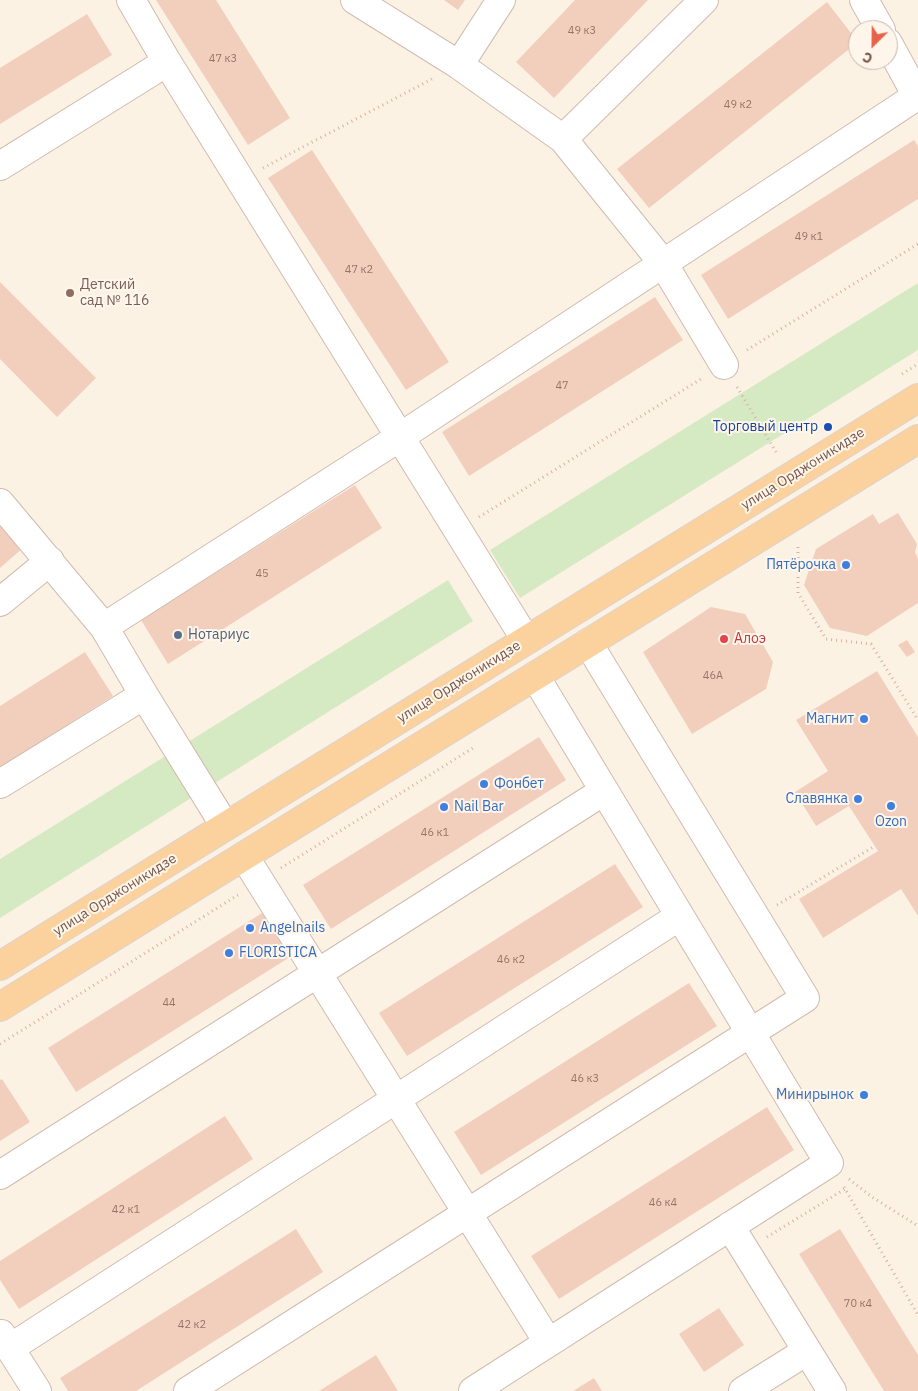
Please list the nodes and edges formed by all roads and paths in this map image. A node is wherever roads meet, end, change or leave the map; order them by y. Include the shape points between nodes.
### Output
1 (131, 0) edge
2 (502, 0) edge
3 (704, 0) edge
4 (864, 0) edge
5 (363, 2) edge
6 (875, 20) edge
7 (167, 62) junction
8 (898, 62) edge
9 (459, 65) junction
10 (917, 97) edge
11 (563, 138) junction
12 (0, 166) edge
13 (240, 180) junction
14 (918, 244) edge
15 (663, 263) junction
16 (724, 365) junction
17 (918, 398) edge
18 (400, 437) junction
19 (918, 439) edge
20 (776, 452) dead end
21 (0, 503) edge
22 (459, 530) junction
23 (798, 546) dead end
24 (50, 561) junction
25 (0, 602) edge
26 (104, 627) junction
27 (526, 640) junction
28 (588, 643) junction
29 (535, 676) junction
30 (144, 695) junction
31 (918, 720) edge
32 (0, 784) edge
33 (604, 791) junction
34 (225, 826) junction
35 (875, 846) dead end
36 (244, 856) junction
37 (239, 894) dead end
38 (680, 916) junction
39 (756, 918) junction
40 (0, 966) edge
41 (317, 974) junction
42 (0, 1007) edge
43 (751, 1034) junction
44 (0, 1044) edge
45 (396, 1099) junction
46 (829, 1163) junction
47 (0, 1175) edge
48 (845, 1189) junction
49 (468, 1213) junction
50 (730, 1226) junction
51 (918, 1226) edge
52 (745, 1251) junction
53 (918, 1315) edge
54 (5, 1341) edge
55 (548, 1342) junction
56 (807, 1350) junction
57 (37, 1391) edge
58 (188, 1391) edge
59 (473, 1391) edge
60 (743, 1391) edge
61 (832, 1391) edge

1 - 7 lane
2 - 9 lane
3 - 11 lane
4 - 6 lane
5 - 9 lane
7 - 12 lane
7 - 13 lane
8 - 10 lane
9 - 11 lane
9 - 13 path
10 - 15 lane
11 - 15 lane
13 - 18 lane
14 - 16 path
15 - 16 lane
15 - 18 lane
16 - 20 path
16 - 22 path
17 - 27 main road, улица Орджоникидзе
18 - 22 lane
18 - 26 lane
19 - 28 main road
21 - 24 lane
22 - 27 lane
23 - 31 path via 798,593 826,639 871,644
24 - 25 lane
24 - 26 lane
26 - 30 lane
27 - 34 main road, улица Орджоникидзе
28 - 29 main road
28 - 39 lane
29 - 33 lane
29 - 36 main road
30 - 32 lane
30 - 34 lane
33 - 38 lane
33 - 41 lane
34 - 40 main road, улица Орджоникидзе
35 - 39 path
36 - 41 lane
36 - 42 main road
37 - 44 path
38 - 43 lane
38 - 45 lane
39 - 43 lane via 805,998
41 - 45 lane
41 - 47 lane
43 - 46 lane
43 - 49 lane
45 - 49 lane
45 - 54 lane
46 - 48 path
46 - 50 lane
46 - 51 path
48 - 52 path
48 - 53 path
49 - 55 lane
49 - 58 lane
50 - 52 lane
50 - 55 lane
52 - 56 lane
54 - 57 lane
55 - 59 lane
56 - 60 lane
56 - 61 lane

